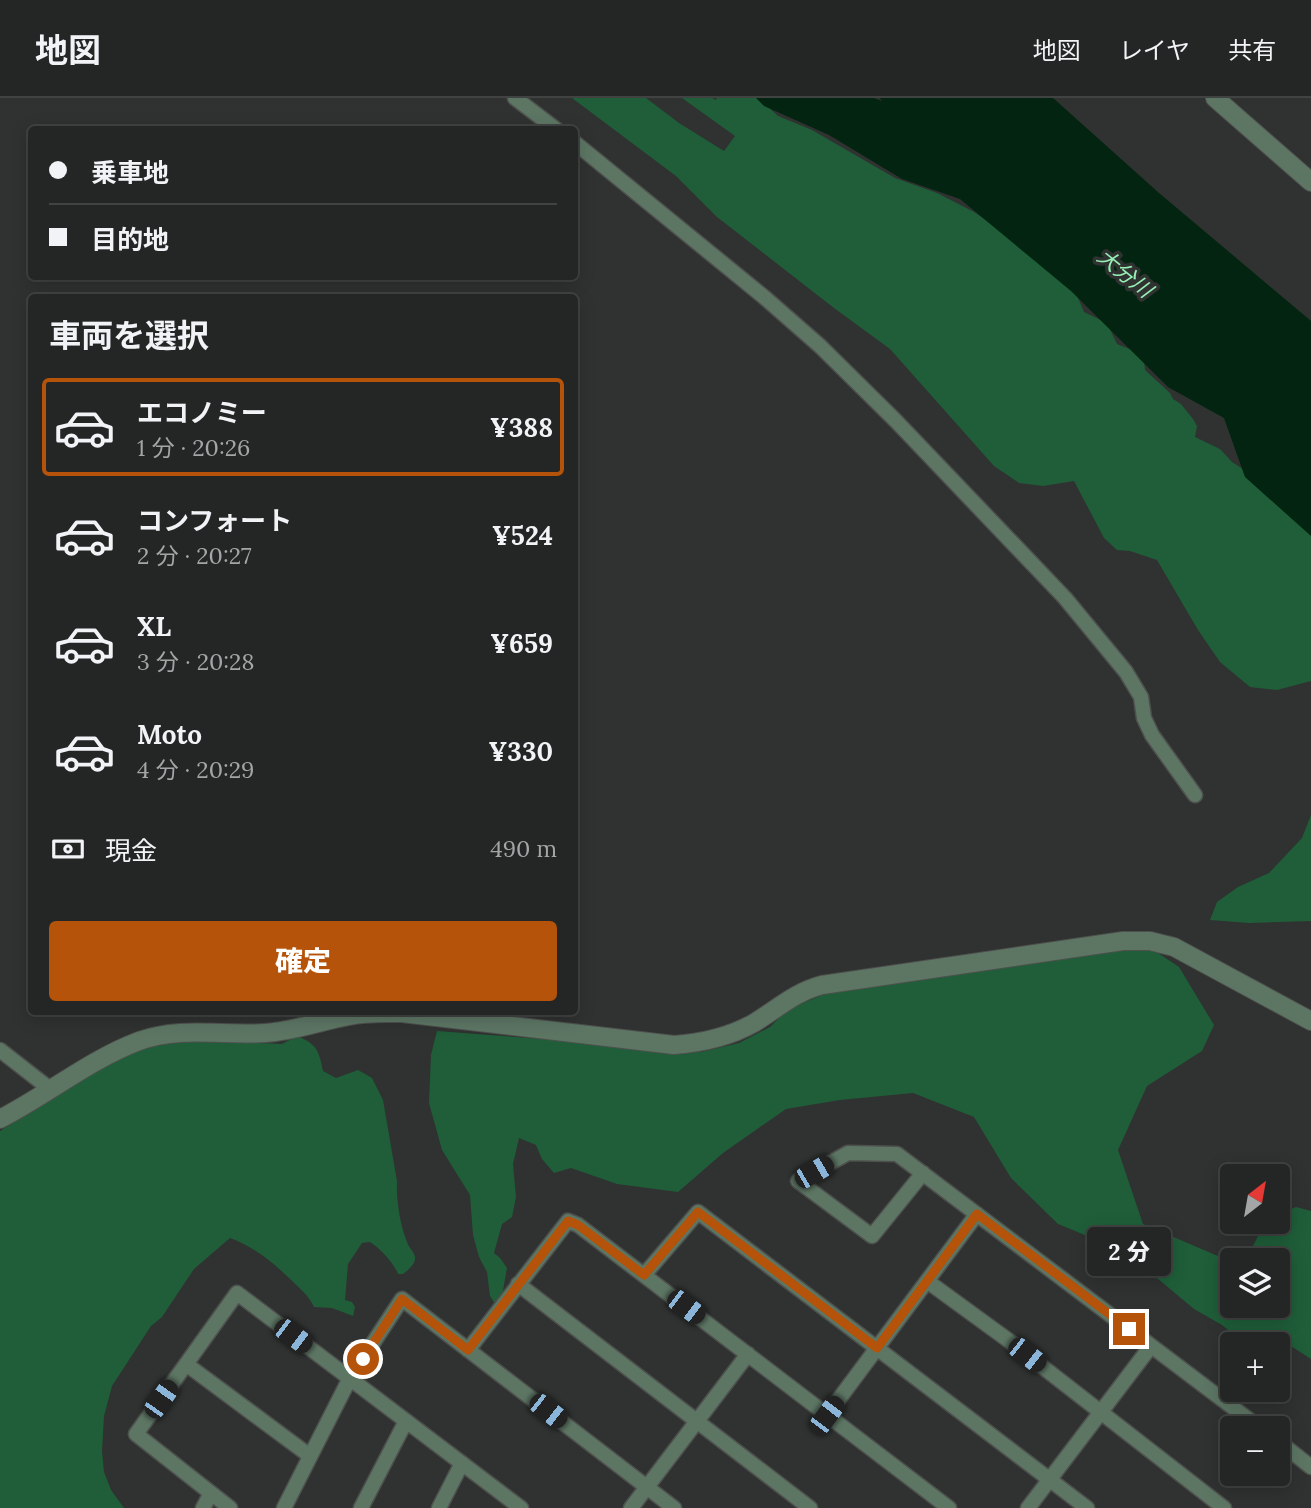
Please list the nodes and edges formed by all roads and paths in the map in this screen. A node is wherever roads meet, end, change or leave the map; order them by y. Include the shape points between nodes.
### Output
1 (515, 98) edge
2 (1214, 98) edge
3 (552, 126) edge
4 (578, 145) edge
5 (1311, 182) edge
6 (1195, 795) dead end
7 (349, 1015) edge
8 (419, 1015) edge
9 (1311, 1021) edge
10 (0, 1050) edge
11 (50, 1089) junction
12 (0, 1119) edge
13 (923, 1173) junction
14 (977, 1214) junction
15 (644, 1275) junction
16 (928, 1281) junction
17 (518, 1284) junction
18 (1151, 1346) junction
19 (877, 1348) junction
20 (468, 1350) junction
21 (748, 1354) junction
22 (186, 1364) junction
23 (350, 1378) junction
24 (1101, 1412) junction
25 (827, 1415) junction
26 (1244, 1416) edge
27 (406, 1421) junction
28 (697, 1421) junction
29 (1290, 1450) edge
30 (310, 1456) junction
31 (462, 1463) junction
32 (1311, 1467) edge
33 (1050, 1479) junction
34 (647, 1487) junction
35 (211, 1493) junction
36 (202, 1508) edge
37 (230, 1508) edge
38 (284, 1508) edge
39 (361, 1508) edge
40 (439, 1508) edge
41 (520, 1508) edge
42 (631, 1508) edge
43 (674, 1508) edge
44 (810, 1508) edge
45 (949, 1508) edge
46 (1028, 1508) edge
47 (1087, 1508) edge
48 (1224, 1508) edge

1 - 3 street
2 - 5 street
4 - 6 street via 820,346 1065,598 1126,671 1141,697 1152,735
7 - 11 street via 264,1033 167,1033 110,1054
8 - 9 street via 674,1045 744,1028 797,994 822,985 1123,941 1150,941 1174,947
10 - 11 street
11 - 12 street
13 - 13 street via 897,1154 848,1153 798,1181 872,1236
13 - 14 street
14 - 16 street
14 - 18 street
15 - 17 street via 568,1221
15 - 19 street via 698,1212
15 - 21 street
16 - 19 street
16 - 24 street
17 - 20 street
17 - 28 street
18 - 24 street
18 - 26 street
19 - 25 street
19 - 33 street
20 - 23 street via 402,1299
20 - 34 street
21 - 25 street
21 - 28 street
22 - 23 street via 237,1293
22 - 30 street
22 - 35 street via 136,1434
23 - 27 street
23 - 30 street
24 - 33 street
24 - 48 street
25 - 45 street
27 - 31 street
27 - 39 street
28 - 34 street
28 - 44 street
29 - 32 street
30 - 38 street
31 - 40 street
31 - 41 street
33 - 46 street
33 - 47 street
34 - 42 street
34 - 43 street
35 - 36 street
35 - 37 street

